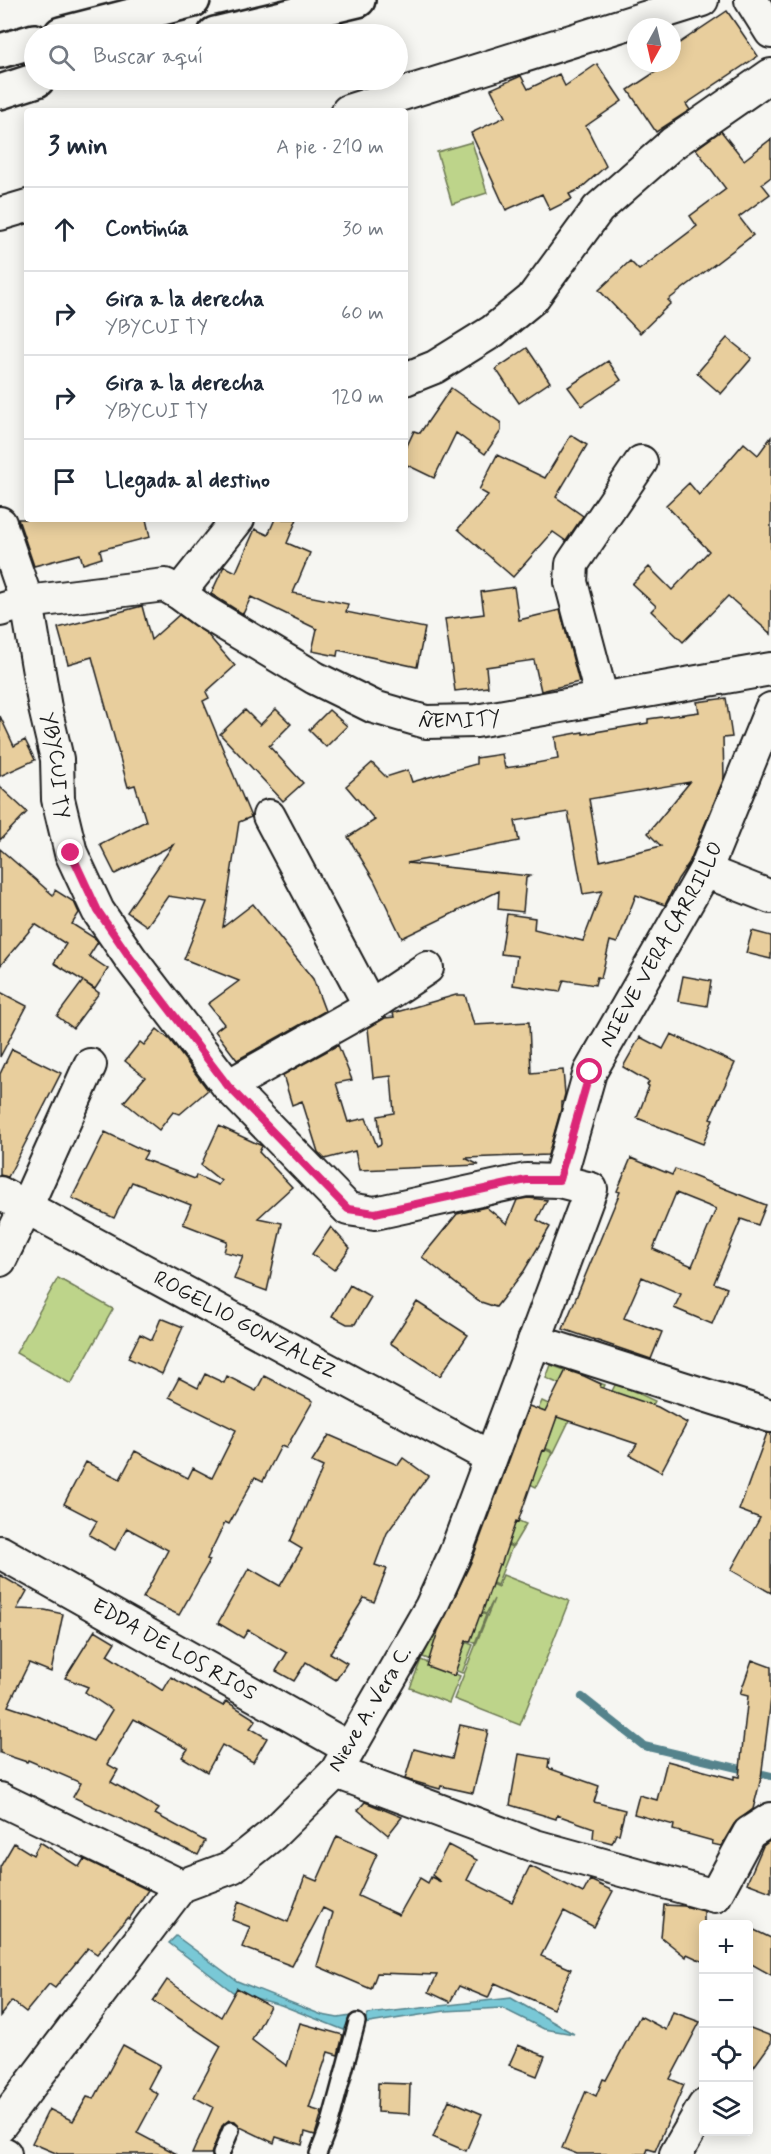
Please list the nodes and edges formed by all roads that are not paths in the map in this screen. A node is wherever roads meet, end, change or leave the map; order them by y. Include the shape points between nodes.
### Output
1 (193, 0) edge
2 (358, 0) edge
3 (702, 0) edge
4 (752, 0) edge
5 (100, 24) edge
6 (257, 24) edge
7 (771, 32) edge
8 (24, 44) edge
9 (0, 51) edge
10 (771, 75) edge
11 (24, 84) edge
12 (0, 92) edge
13 (358, 108) edge
14 (24, 207) edge
15 (0, 214) edge
16 (408, 378) edge
17 (641, 462) dead end
18 (236, 522) edge
19 (0, 523) edge
20 (179, 593) junction
21 (14, 606) edge
22 (771, 669) edge
23 (602, 699) junction
24 (771, 710) edge
25 (269, 816) dead end
26 (705, 872) junction
27 (771, 897) edge
28 (428, 968) dead end
29 (370, 1006) junction
30 (90, 1065) dead end
31 (228, 1086) junction
32 (559, 1180) junction
33 (591, 1189) joint
34 (13, 1200) edge
35 (0, 1260) edge
36 (534, 1341) junction
37 (771, 1416) edge
38 (490, 1457) junction
39 (0, 1552) edge
40 (342, 1760) junction
41 (0, 1799) edge
42 (771, 1819) edge
43 (181, 1886) junction
44 (357, 2022) dead end
45 (699, 2115) edge
46 (0, 2125) edge
47 (231, 2130) dead end
48 (0, 2152) edge
49 (4, 2154) edge
50 (221, 2154) edge
51 (318, 2154) edge
52 (676, 2154) edge

1 - 5 highway
2 - 6 highway
3 - 13 street
4 - 7 street
8 - 9 highway
10 - 16 street via 673,143 598,209 532,299 493,331 435,367
11 - 12 highway
14 - 15 street
17 - 23 street via 572,564 571,582
18 - 20 street
19 - 21 street, YBYCUI TY
20 - 21 street via 165,585
20 - 23 street, ÑEMITY via 203,612 315,678 374,707 426,722 476,721
21 - 31 street, YBYCUI TY via 57,759 58,799 71,853 98,911
22 - 23 street, ÑEMITY
24 - 26 street, NIEVE VERA CARRILLO
25 - 29 street
26 - 27 street
26 - 32 street, NIEVE VERA CARRILLO via 590,1072
28 - 29 street
29 - 31 street
30 - 34 street
31 - 32 street, YBYCUI TY via 348,1209 375,1213 526,1180
32 - 33 street, YBYCUI TY
33 - 36 street, Nieve A. Vera C.
34 - 35 street
34 - 38 street, ROGELIO GONZALEZ
36 - 37 street
36 - 38 street, Nieve A. Vera C.
38 - 40 street, Nieve A. Vera C. via 455,1554 431,1606
39 - 40 street, EDDA DE LOS RIOS
40 - 42 street, EDDA DE LOS RIOS via 536,1846 715,1896 749,1833
40 - 43 street, Nieve A. Vera C. via 272,1835 232,1867
41 - 43 street
43 - 46 street
44 - 51 lane
45 - 52 street
47 - 50 lane
48 - 49 street

